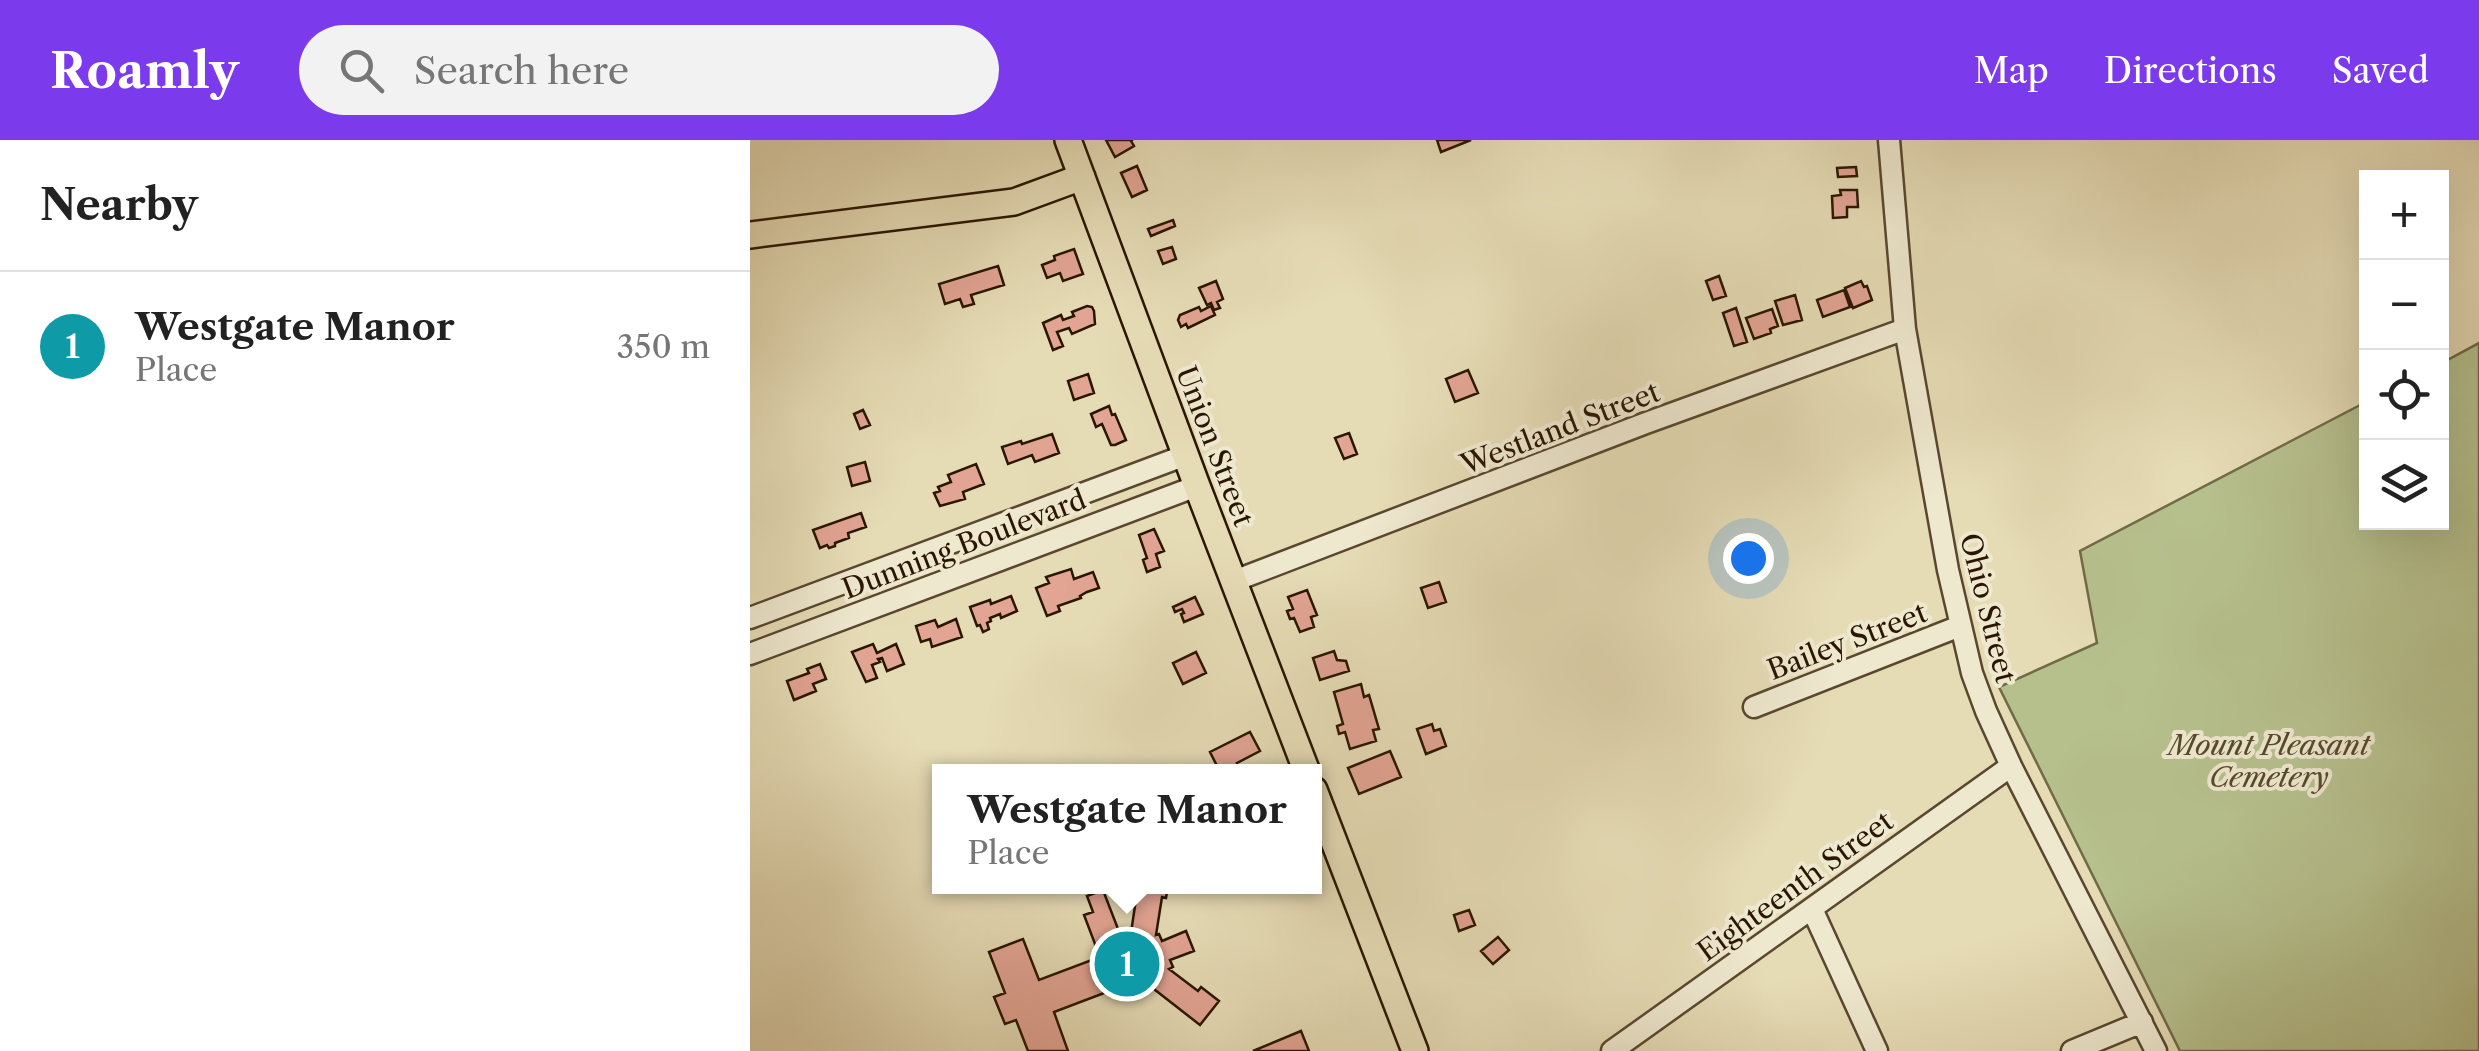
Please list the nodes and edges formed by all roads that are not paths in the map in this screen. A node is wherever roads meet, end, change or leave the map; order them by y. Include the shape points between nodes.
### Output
1 (1068, 140) edge
2 (1889, 140) edge
3 (1082, 177) junction
4 (750, 235) edge
5 (1906, 329) junction
6 (1186, 455) junction
7 (1197, 486) junction
8 (1234, 581) junction
9 (750, 618) edge
10 (1960, 626) junction
11 (750, 654) edge
12 (1754, 707) dead end
13 (1305, 764) edge
14 (2011, 766) junction
15 (1322, 811) edge
16 (1812, 910) junction
17 (2142, 1022) junction
18 (1414, 1051) edge
19 (1612, 1051) edge
20 (1877, 1051) edge
21 (2072, 1051) edge
22 (2156, 1051) edge

1 - 3 main road, Union Street
2 - 5 street, Ohio Street
3 - 4 main road via 1014,202
3 - 6 main road, Union Street
5 - 8 street, Westland Street
5 - 10 street, Ohio Street
6 - 7 main road, Union Street
6 - 9 street, Dunning Boulevard
7 - 8 main road, Union Street
7 - 11 street, Dunning Boulevard
8 - 13 main road, Union Street
10 - 12 street, Bailey Street
10 - 14 street, Ohio Street via 1978,692
14 - 16 street, Eighteenth Street
14 - 17 street, Ohio Street
15 - 18 main road
16 - 19 street, Eighteenth Street
16 - 20 street
17 - 21 street
17 - 22 street, Ohio Street

